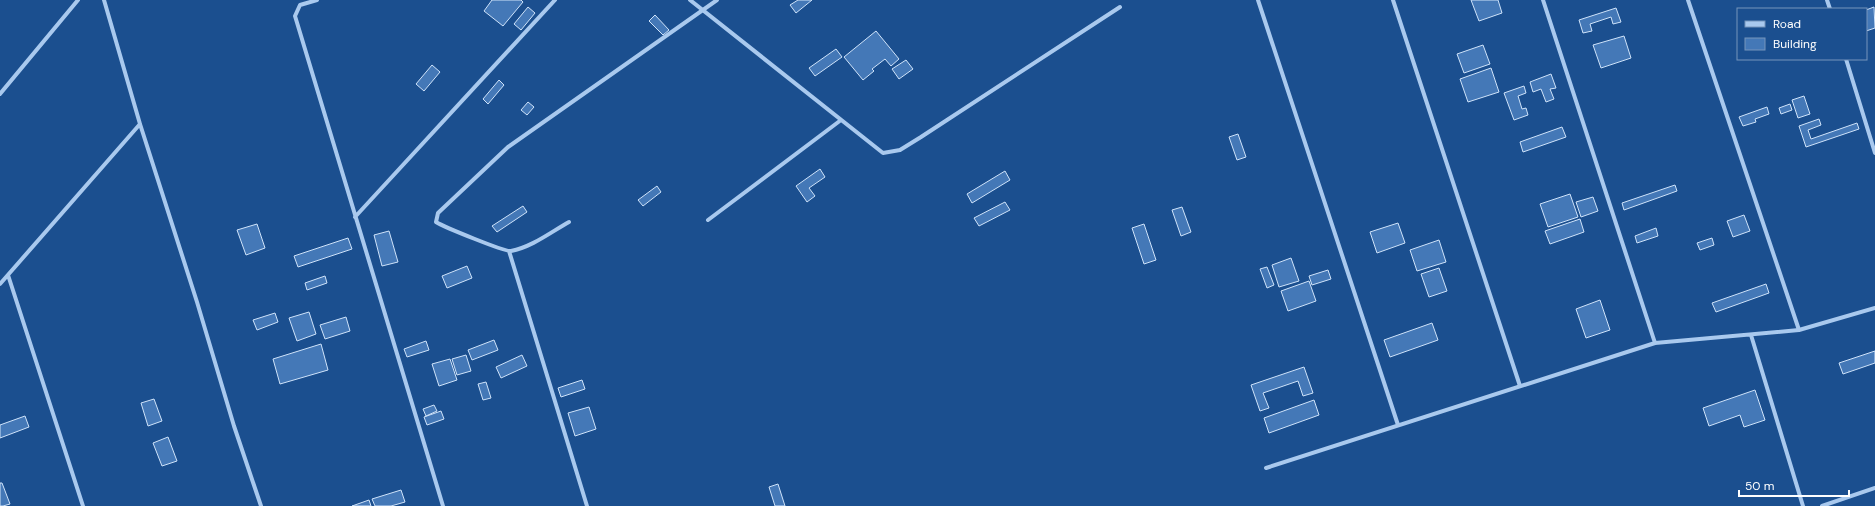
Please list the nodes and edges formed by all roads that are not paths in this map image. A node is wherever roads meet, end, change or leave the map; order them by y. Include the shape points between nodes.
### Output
1 (78, 0) edge
2 (104, 0) edge
3 (317, 0) edge
4 (555, 0) edge
5 (690, 0) edge
6 (717, 0) edge
7 (1258, 0) edge
8 (1393, 0) edge
9 (1543, 0) edge
10 (1688, 0) edge
11 (1120, 7) dead end
12 (703, 11) junction
13 (1846, 60) edge
14 (0, 94) edge
15 (842, 120) junction
16 (140, 124) junction
17 (1875, 153) edge
18 (355, 217) junction
19 (708, 220) dead end
20 (569, 222) dead end
21 (509, 251) junction
22 (8, 274) junction
23 (0, 284) edge
24 (1875, 308) edge
25 (1799, 330) junction
26 (1751, 335) junction
27 (1654, 343) junction
28 (1520, 386) junction
29 (1398, 425) junction
30 (1266, 468) dead end
31 (1875, 488) edge
32 (83, 506) edge
33 (261, 506) edge
34 (443, 506) edge
35 (587, 506) edge
36 (1803, 506) edge
37 (1822, 506) edge

1 - 14 street
2 - 16 street
3 - 18 street via 300,5 295,16
4 - 18 street
5 - 12 street
6 - 12 street
7 - 29 street
8 - 28 street
9 - 27 street
10 - 25 street
11 - 15 street via 900,150 883,153
12 - 15 street
12 - 21 street via 508,147 438,214 436,222 447,228
13 - 17 street
15 - 19 street
16 - 22 street
16 - 33 street
18 - 34 street
20 - 21 street via 526,246
21 - 35 street
22 - 23 street
22 - 32 street
24 - 25 street
25 - 26 street
26 - 27 street
26 - 36 street
27 - 28 street
28 - 29 street
29 - 30 street
31 - 37 street

